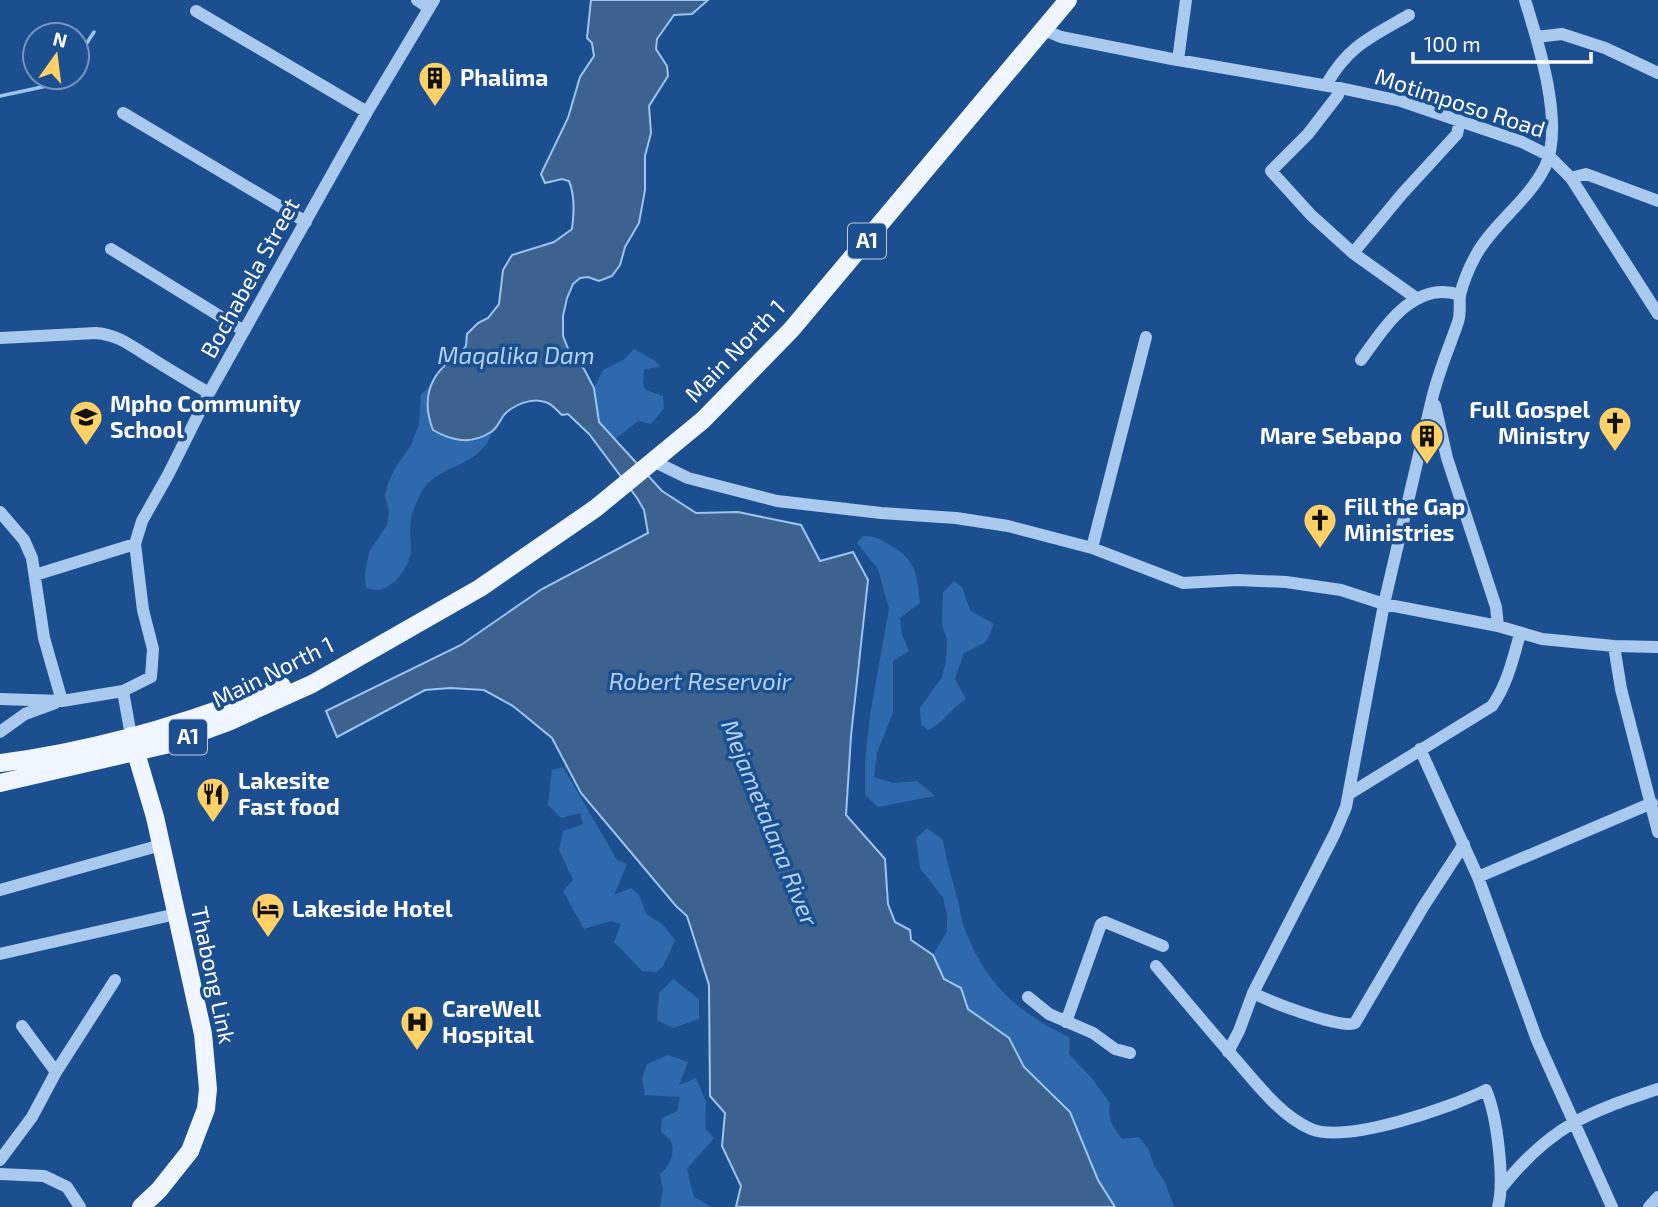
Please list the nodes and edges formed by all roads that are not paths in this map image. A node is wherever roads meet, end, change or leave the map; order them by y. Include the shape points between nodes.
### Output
1 (417, 0) edge
2 (1068, 0) edge
3 (1186, 0) edge
4 (1525, 0) edge
5 (431, 4) edge
6 (196, 11) dead end
7 (1409, 15) dead end
8 (1044, 30) junction
9 (1536, 37) junction
10 (1178, 60) junction
11 (1658, 73) edge
12 (1326, 85) junction
13 (1340, 88) junction
14 (367, 112) junction
15 (123, 113) dead end
16 (1460, 121) junction
17 (1548, 155) junction
18 (1571, 178) junction
19 (1658, 201) edge
20 (306, 222) junction
21 (111, 249) dead end
22 (1353, 253) junction
23 (1460, 295) junction
24 (1416, 299) junction
25 (1658, 314) edge
26 (244, 331) junction
27 (1146, 337) dead end
28 (0, 338) edge
29 (1361, 360) dead end
30 (209, 393) junction
31 (1431, 402) junction
32 (651, 464) junction
33 (0, 512) edge
34 (135, 544) junction
35 (1092, 548) junction
36 (35, 575) junction
37 (1384, 604) junction
38 (1498, 626) junction
39 (1520, 634) junction
40 (1614, 646) junction
41 (1658, 647) edge
42 (123, 691) junction
43 (0, 699) edge
44 (62, 701) junction
45 (0, 732) edge
46 (133, 744) junction
47 (1420, 749) junction
48 (0, 763) edge
49 (0, 783) edge
50 (1349, 794) junction
51 (1651, 803) junction
52 (1658, 832) edge
53 (1464, 844) junction
54 (161, 845) junction
55 (1478, 877) junction
56 (0, 890) edge
57 (176, 914) junction
58 (1163, 946) dead end
59 (0, 954) edge
60 (1156, 966) dead end
61 (115, 980) dead end
62 (1253, 993) junction
63 (1028, 997) dead end
64 (1066, 1022) junction
65 (22, 1026) dead end
66 (1228, 1052) junction
67 (1130, 1053) dead end
68 (56, 1072) junction
69 (1658, 1089) edge
70 (1573, 1122) junction
71 (0, 1160) edge
72 (0, 1174) edge
73 (1502, 1187) junction
74 (1658, 1197) edge
75 (80, 1207) edge
76 (141, 1207) edge
77 (1498, 1207) edge
78 (1612, 1207) edge
79 (1649, 1207) edge

1 - 5 street
2 - 8 main road, Main North 1 / A1
3 - 10 street
4 - 9 street
5 - 14 street, Bochabela Street
6 - 14 street
7 - 12 street via 1361,43 1339,63
8 - 10 street, Motimposo Road
8 - 32 main road, Main North 1 / A1 via 791,330 703,420
9 - 11 street via 1562,34
9 - 17 street via 1551,122
10 - 12 street, Motimposo Road
12 - 13 street, Motimposo Road
13 - 16 street, Motimposo Road via 1401,101
13 - 22 street via 1308,134 1271,171
14 - 20 street, Bochabela Street
15 - 20 street
16 - 17 street, Motimposo Road
16 - 22 street via 1457,134
17 - 18 street, Motimposo Road
17 - 23 street via 1536,180 1475,257
18 - 19 street via 1586,174
18 - 25 street, Motimposo Road
20 - 26 street, Bochabela Street
21 - 26 street
22 - 24 street
23 - 24 street via 1448,291
23 - 31 street via 1460,318 1437,372
24 - 29 street via 1391,320
26 - 30 street, Bochabela Street
27 - 35 street
28 - 30 street via 110,334
30 - 34 street, Bochabela Street via 142,521
31 - 37 street
31 - 38 street via 1496,607
32 - 35 street via 777,501 956,518
32 - 46 main road, Main North 1 / A1 via 480,588 363,654 166,727
33 - 36 street via 24,540
34 - 36 street
34 - 42 street, Bochabela Street via 142,610 153,649 150,677
35 - 37 street via 1183,583 1286,582 1341,590
36 - 44 street via 44,638
37 - 38 street
37 - 50 street
38 - 39 street
39 - 40 street
39 - 47 street via 1492,706
40 - 41 street
40 - 51 street
42 - 44 street
42 - 46 street
43 - 44 street
44 - 45 street via 25,714
46 - 48 main road, Main North 1 / A1
46 - 49 main road, Main North 1 / A1
46 - 54 main road, Thabong Link
47 - 50 street
47 - 53 street
50 - 62 street via 1335,834
51 - 52 street
51 - 55 street
53 - 55 street
53 - 62 street via 1355,1023 1328,1021
54 - 56 street
54 - 57 main road, Thabong Link
55 - 70 street via 1537,1040
57 - 59 street
57 - 76 main road, Thabong Link via 202,1034 206,1109 190,1151
58 - 64 street via 1125,928 1101,924
60 - 66 street
61 - 68 street
62 - 66 street
63 - 64 street
64 - 67 street
65 - 68 street
66 - 73 street via 1264,1092 1313,1130 1333,1132 1404,1120 1444,1110 1486,1090 1493,1105
68 - 71 street via 32,1117
69 - 70 street
70 - 73 street via 1524,1159
70 - 78 street
72 - 75 street via 44,1176 67,1188
73 - 77 street
74 - 79 street

